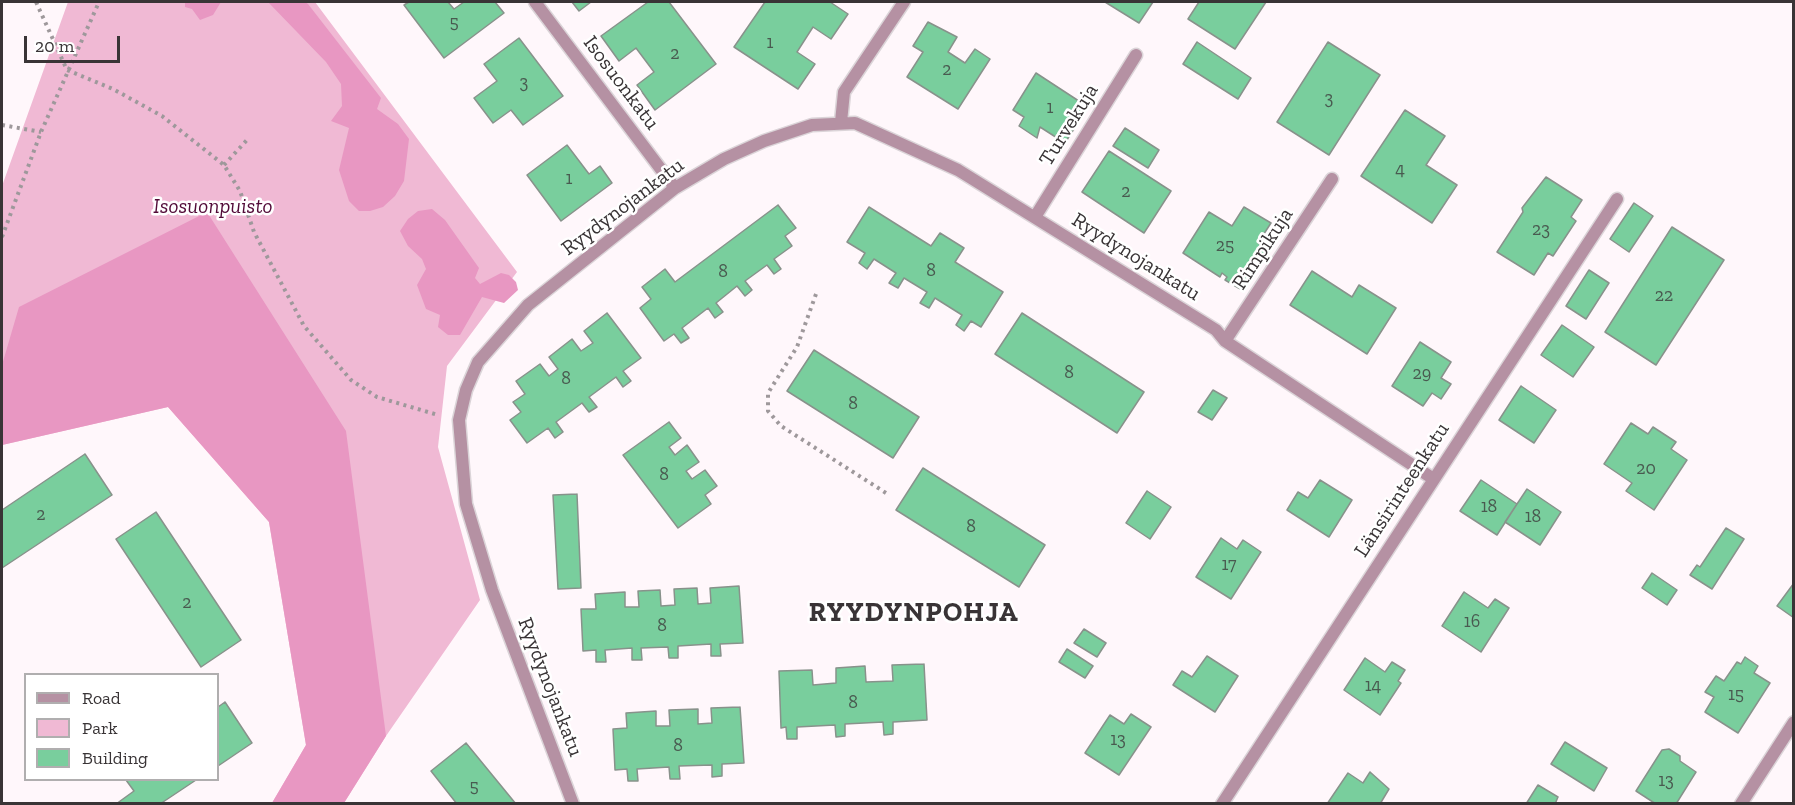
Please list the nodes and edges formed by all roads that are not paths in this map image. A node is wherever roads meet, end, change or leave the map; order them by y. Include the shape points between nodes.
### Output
1 (535, 2) edge
2 (904, 2) edge
3 (1136, 55) dead end
4 (841, 122) junction
5 (1332, 179) dead end
6 (675, 188) junction
7 (1617, 199) dead end
8 (1035, 217) junction
9 (1225, 341) junction
10 (1432, 478) junction
11 (1794, 722) edge
12 (573, 804) edge
13 (1222, 804) edge
14 (1741, 804) edge

1 - 6 street, Isosuonkatu
2 - 4 street via 844,92
3 - 8 street, Turvekuja
4 - 6 street, Ryydynojankatu via 812,125 764,141
4 - 8 street, Ryydynojankatu via 855,123 958,170
5 - 9 street, Rimpikuja
6 - 12 street, Ryydynojankatu via 528,305 500,334 478,362 459,420 466,504 492,590
7 - 10 street, Länsirinteenkatu
8 - 9 street, Ryydynojankatu via 1216,330
9 - 10 street, Ryydynojankatu
10 - 13 street, Länsirinteenkatu
11 - 14 street

